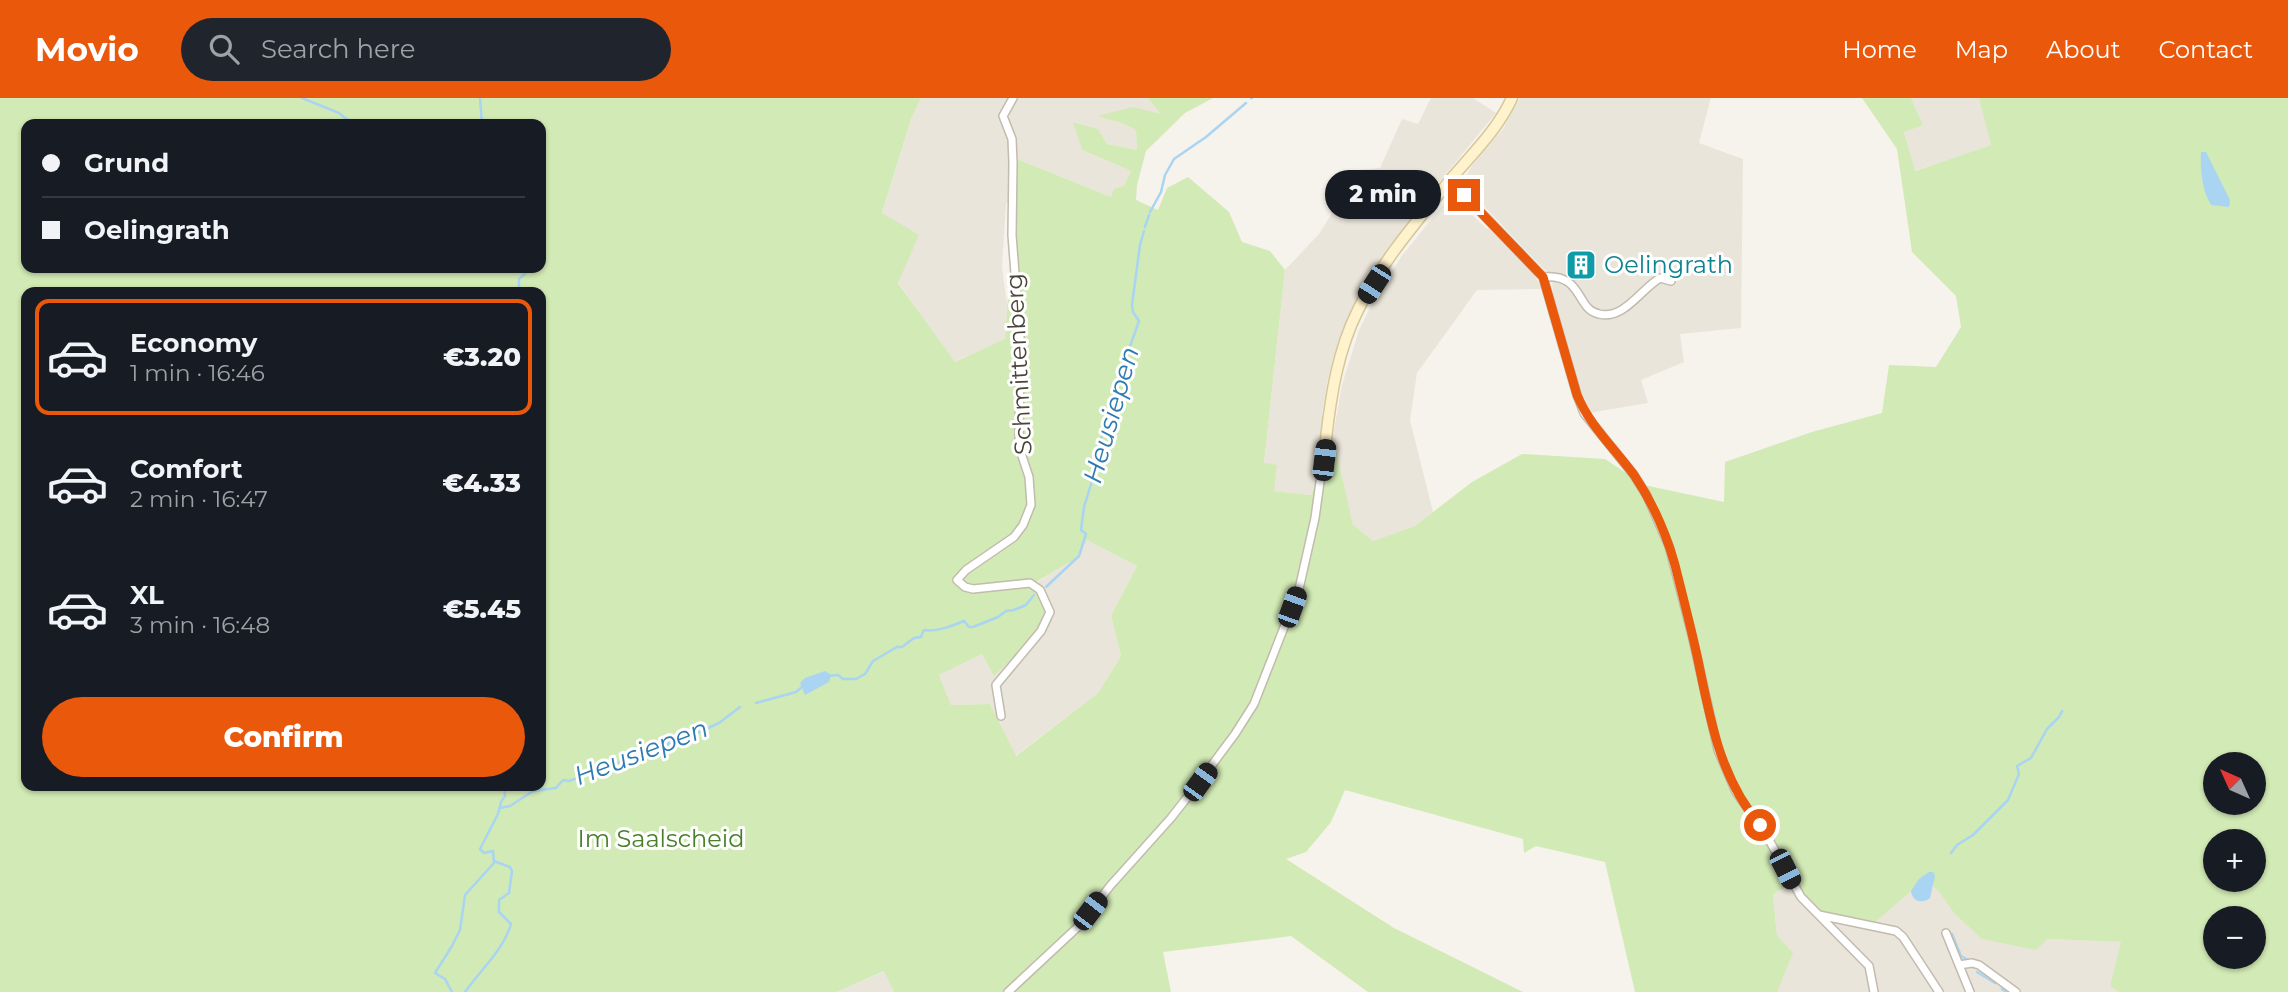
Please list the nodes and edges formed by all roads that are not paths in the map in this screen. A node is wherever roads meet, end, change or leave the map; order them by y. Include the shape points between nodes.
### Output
1 (1013, 98) edge
2 (1512, 98) edge
3 (1450, 180) junction
4 (1543, 277) junction
5 (1671, 281) dead end
6 (1326, 439) joint
7 (1001, 716) dead end
8 (1818, 915) junction
9 (1946, 933) dead end
10 (1959, 965) junction
11 (1008, 992) edge
12 (1874, 992) edge
13 (1939, 992) edge
14 (1970, 992) edge
15 (2016, 992) edge

1 - 7 street, Schmittenberg via 1003,116 1013,151 1019,447 1029,478 1031,505 1014,537 957,580 973,589 1030,583 1046,600 1049,617 1041,631 996,685
2 - 3 street via 1500,121
3 - 4 street
3 - 6 street via 1406,236 1358,310 1337,369
4 - 5 street via 1570,282 1592,311 1604,314 1622,309 1660,278
4 - 8 street via 1584,413 1647,496 1669,546 1718,750 1729,777 1801,897
6 - 11 street via 1299,589 1247,715 1178,809 1071,935
8 - 12 street via 1869,966
8 - 13 street via 1896,931
9 - 10 street
10 - 14 street
10 - 15 street via 1979,965

